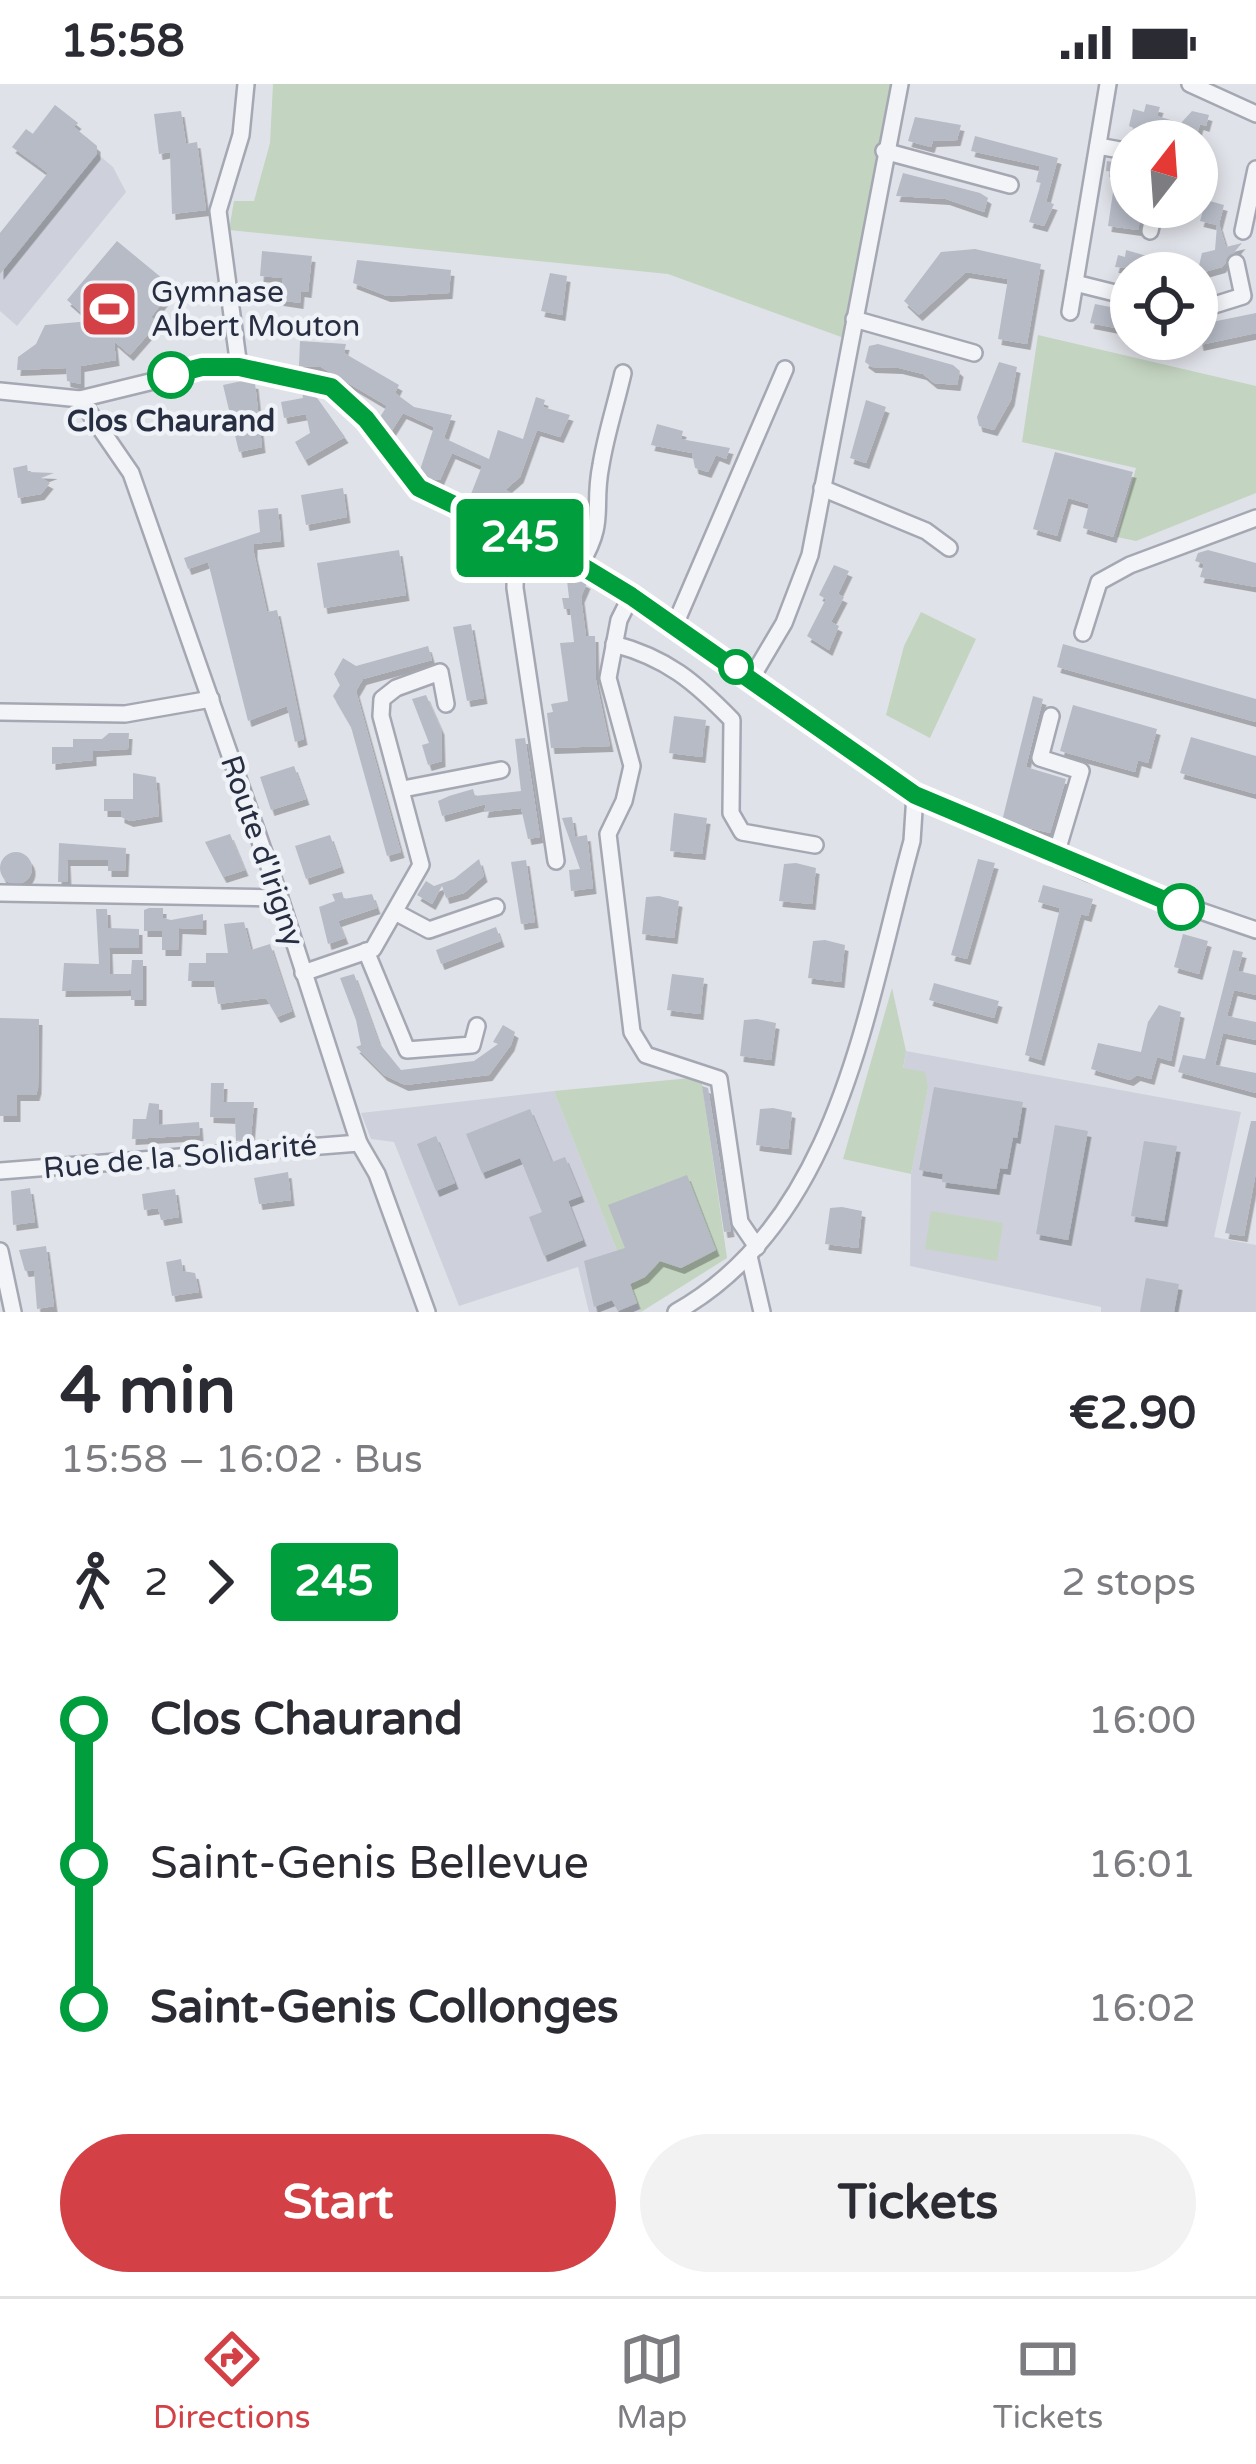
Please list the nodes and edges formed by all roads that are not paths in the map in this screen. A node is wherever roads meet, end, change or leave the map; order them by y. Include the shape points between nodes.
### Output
1 (246, 84) edge
2 (900, 84) edge
3 (1108, 84) edge
4 (1190, 84) edge
5 (1256, 114) edge
6 (1098, 146) junction
7 (1110, 148) edge
8 (884, 151) junction
9 (1256, 169) edge
10 (1010, 184) dead end
11 (1151, 228) edge
12 (1150, 231) dead end
13 (1243, 231) dead end
14 (1236, 263) dead end
15 (1076, 283) junction
16 (1110, 292) edge
17 (1218, 304) edge
18 (1070, 312) dead end
19 (854, 320) junction
20 (974, 353) dead end
21 (239, 367) junction
22 (785, 369) dead end
23 (623, 373) dead end
24 (0, 392) edge
25 (80, 399) junction
26 (822, 488) junction
27 (1256, 518) edge
28 (516, 536) junction
29 (949, 548) dead end
30 (580, 565) junction
31 (631, 596) junction
32 (674, 627) junction
33 (1083, 633) dead end
34 (614, 644) junction
35 (752, 677) junction
36 (211, 699) junction
37 (446, 704) dead end
38 (0, 712) edge
39 (1051, 716) dead end
40 (501, 770) dead end
41 (403, 789) junction
42 (915, 795) junction
43 (932, 804) junction
44 (912, 841) junction
45 (815, 845) dead end
46 (1055, 858) junction
47 (556, 861) dead end
48 (0, 893) edge
49 (280, 898) junction
50 (496, 907) dead end
51 (395, 912) junction
52 (1256, 930) edge
53 (366, 951) junction
54 (303, 973) junction
55 (477, 1026) dead end
56 (359, 1143) junction
57 (0, 1171) edge
58 (0, 1251) edge
59 (753, 1252) junction
60 (13, 1312) edge
61 (427, 1312) edge
62 (676, 1312) edge
63 (762, 1312) edge

1 - 21 street via 243,127 218,211
2 - 8 street
3 - 6 street
4 - 5 street
6 - 7 street
6 - 15 street
8 - 10 street
8 - 19 street
9 - 13 street
11 - 12 street
14 - 17 street via 1243,296
15 - 16 street
15 - 18 street
19 - 20 street
19 - 26 street
21 - 25 street via 202,367
21 - 28 street via 331,387 419,488
22 - 32 street
23 - 30 street via 599,471 602,509
24 - 25 street
25 - 36 street, Route d'Irigny via 131,473
26 - 29 street
26 - 35 street via 804,577
27 - 33 street via 1099,582
28 - 30 street
28 - 47 street via 514,589
30 - 31 street
31 - 32 street
31 - 34 street
32 - 35 street
34 - 45 street via 688,675 732,720 730,813 742,832
34 - 59 street via 608,678 632,766 608,833 632,1031 646,1054 718,1079 740,1222
35 - 42 street
36 - 38 street via 125,714
36 - 49 street, Route d'Irigny
37 - 41 street via 440,672 382,699
39 - 46 street via 1040,758 1081,770
40 - 41 street
41 - 51 street via 422,855
42 - 43 street
42 - 44 street
43 - 44 street
43 - 46 street
44 - 59 street via 842,1091 807,1175
46 - 52 street
48 - 49 street
49 - 54 street, Route d'Irigny
50 - 51 street via 429,930
51 - 53 street
53 - 54 street
53 - 55 street via 406,1050 472,1045
54 - 56 street, Route d'Irigny
56 - 57 street, Rue de la Solidarité
56 - 61 street, Route d'Irigny
58 - 60 street
59 - 62 street
59 - 63 street

